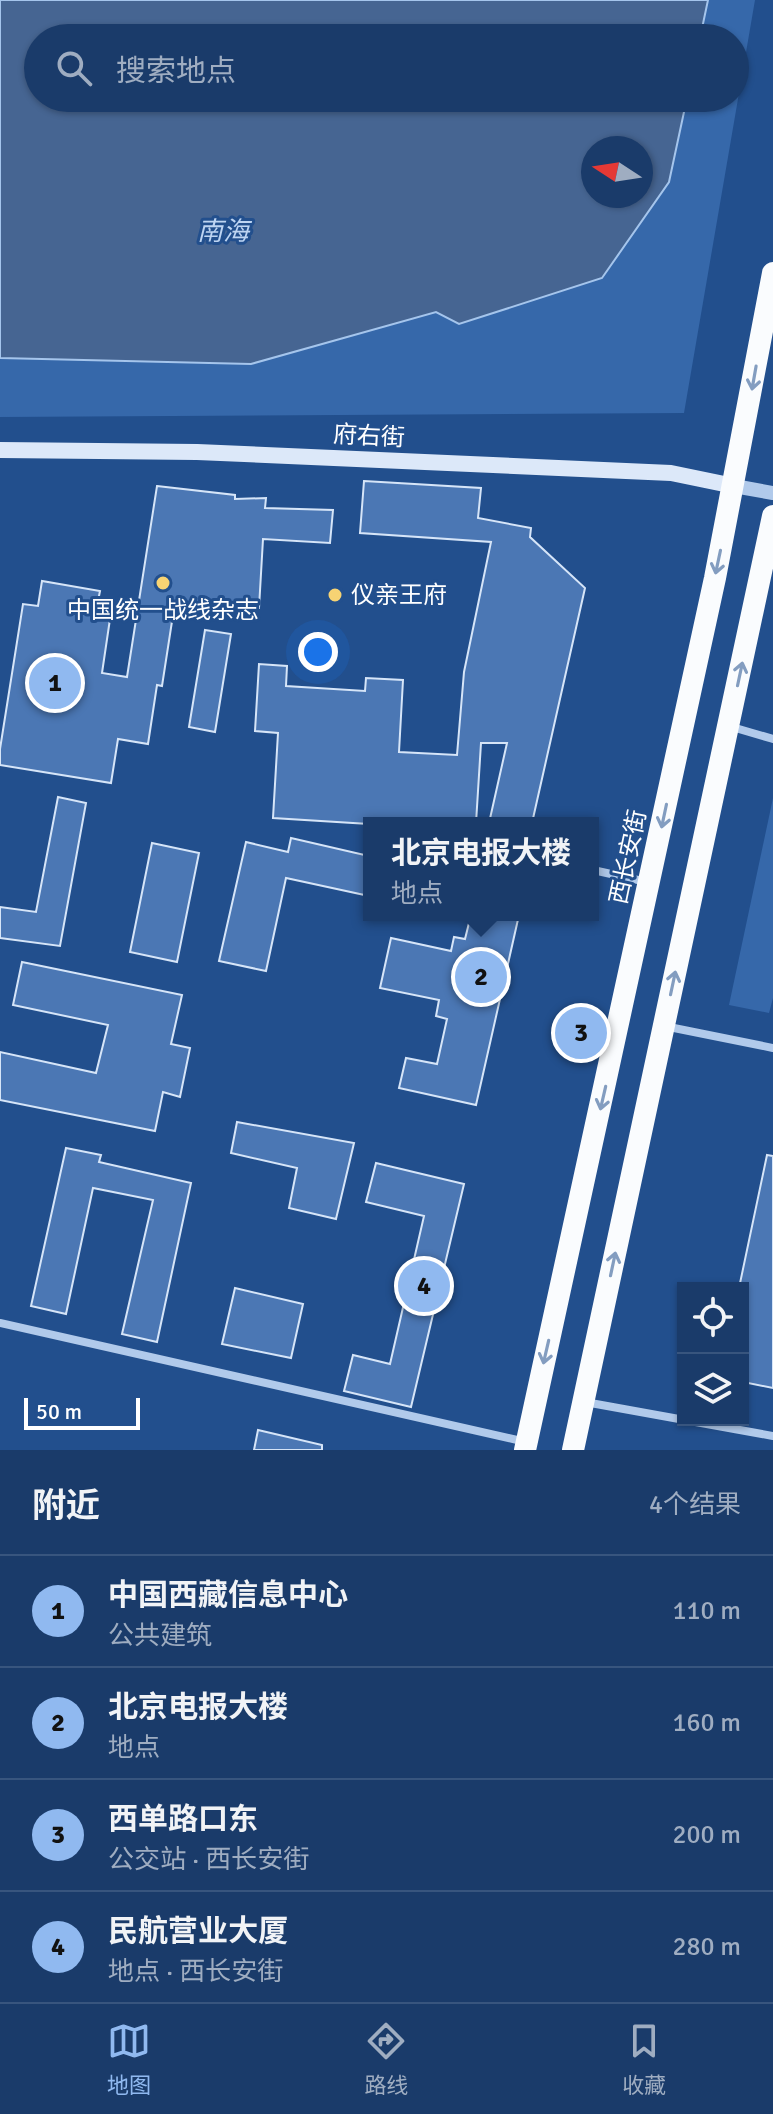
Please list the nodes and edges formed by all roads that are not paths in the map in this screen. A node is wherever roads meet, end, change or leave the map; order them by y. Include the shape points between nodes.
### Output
1 (773, 273) edge
2 (0, 450) edge
3 (734, 486) junction
4 (773, 493) edge
5 (773, 516) edge
6 (729, 726) junction
7 (773, 739) edge
8 (599, 871) edge
9 (649, 883) junction
10 (663, 1026) junction
11 (773, 1048) edge
12 (0, 1323) edge
13 (583, 1401) junction
14 (773, 1436) edge
15 (526, 1446) edge
16 (573, 1450) edge

1 -> 3 highway, 西长安街
2 - 3 main road, 府右街 via 197,452 671,473
3 - 4 street
3 -> 9 highway, 西长安街
6 -> 5 highway
6 - 7 street
10 -> 6 highway
8 - 9 street
9 -> 15 highway, 西长安街
10 - 11 street
13 -> 10 highway
12 - 15 street
13 - 14 street
13 - 16 highway

